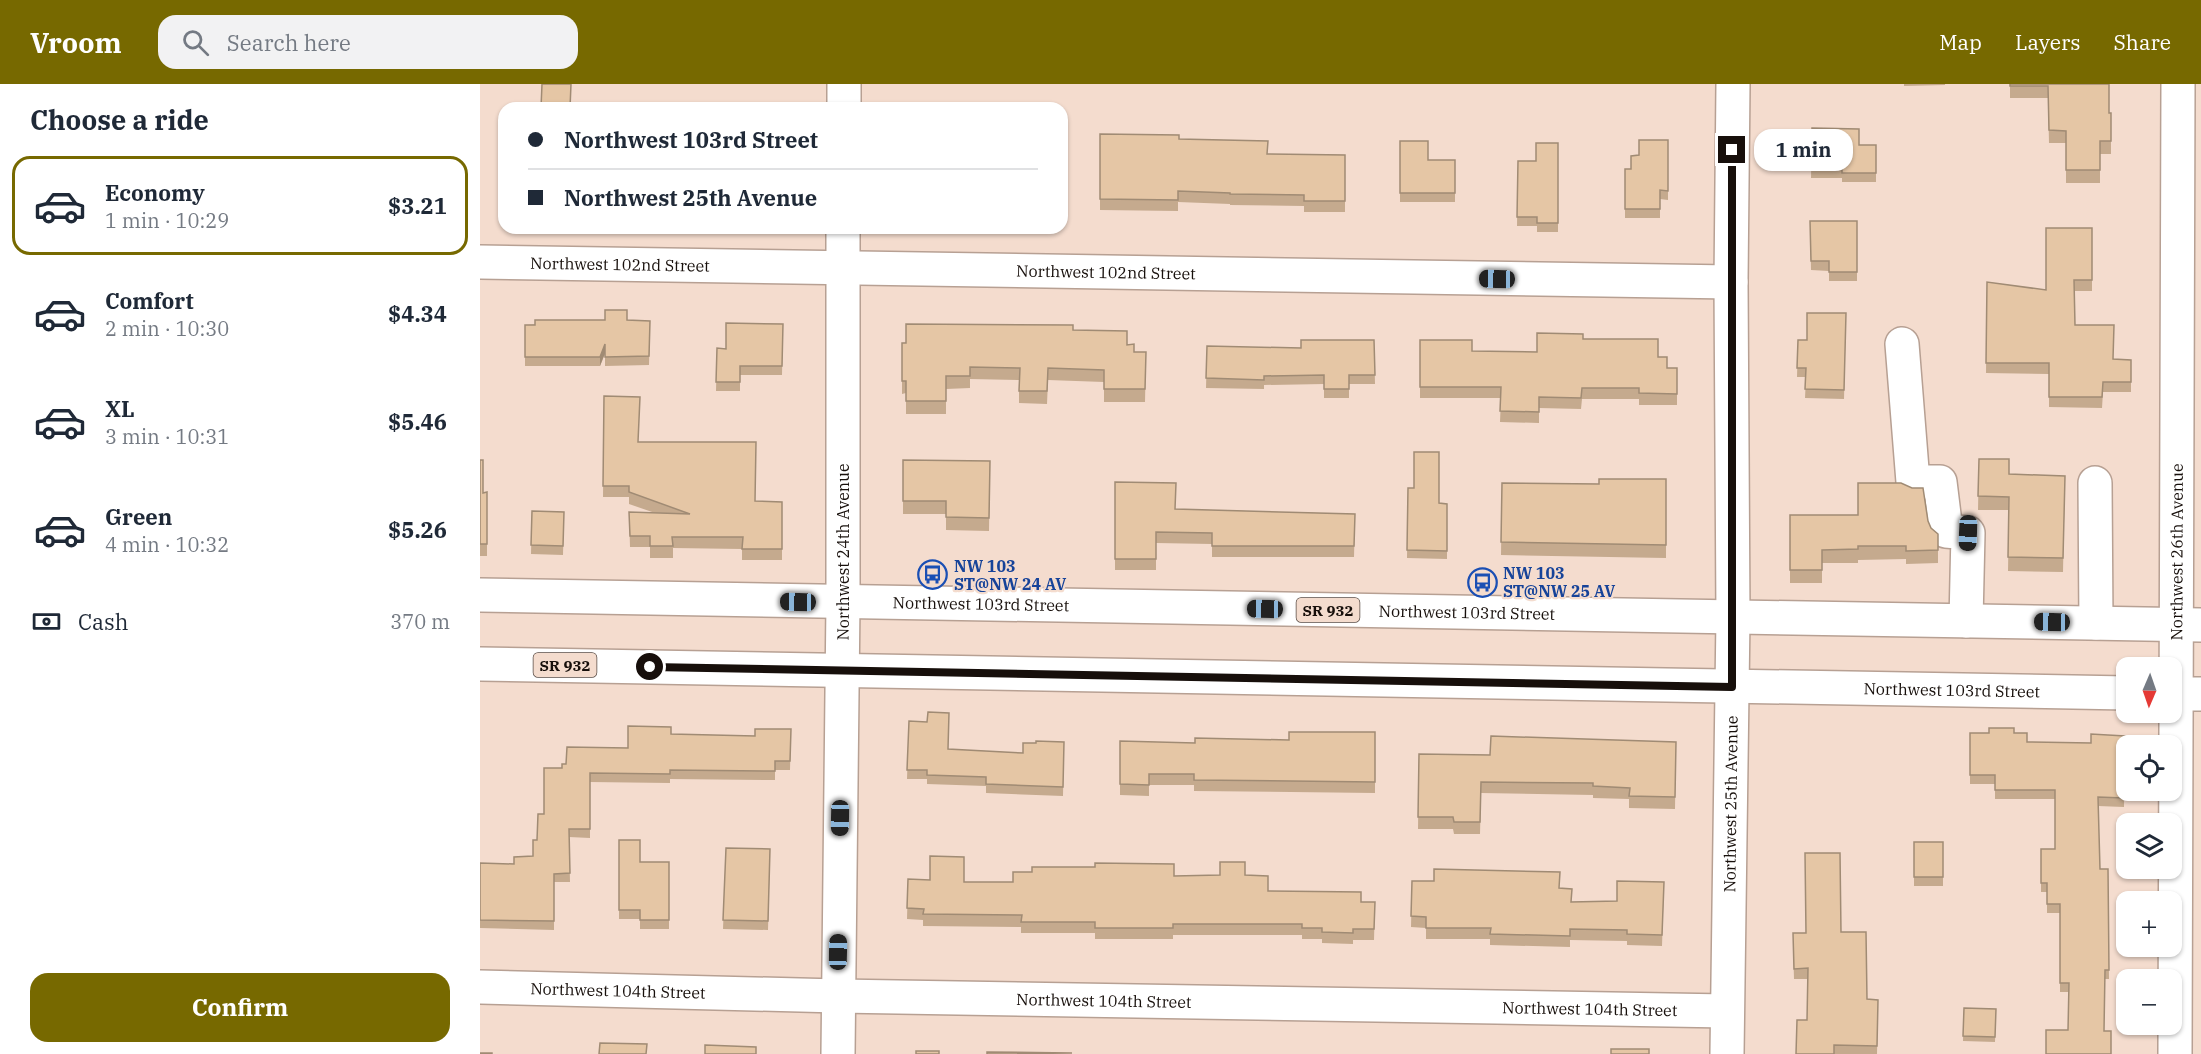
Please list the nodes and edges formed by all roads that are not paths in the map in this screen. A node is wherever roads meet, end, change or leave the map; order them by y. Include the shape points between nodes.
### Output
1 (844, 84) edge
2 (1733, 84) edge
3 (2178, 84) edge
4 (844, 102) edge
5 (843, 234) edge
6 (480, 262) edge
7 (843, 268) junction
8 (1731, 282) junction
9 (1902, 344) dead end
10 (2095, 483) dead end
11 (480, 595) edge
12 (843, 602) junction
13 (1733, 617) junction
14 (1966, 621) junction
15 (2096, 623) junction
16 (2189, 625) edge
17 (480, 664) edge
18 (842, 670) junction
19 (1732, 687) junction
20 (2116, 693) edge
21 (2183, 694) edge
22 (480, 987) edge
23 (838, 996) junction
24 (1727, 1011) junction
25 (838, 1054) edge
26 (1727, 1054) edge
27 (2175, 1054) edge

1 - 4 street
2 - 8 street, Northwest 25th Avenue
3 - 16 street, Northwest 26th Avenue
5 - 7 street, Northwest 24th Avenue
6 - 7 street, Northwest 102nd Street
7 - 8 street, Northwest 102nd Street
7 - 12 street, Northwest 24th Avenue
8 - 13 street, Northwest 25th Avenue
9 - 14 street via 1913,482 1940,482 1946,531 1968,533
10 - 15 street
11 - 12 street, Northwest 103rd Street / SR 932
12 - 13 street, Northwest 103rd Street / SR 932
12 - 18 street, Northwest 24th Avenue
13 - 14 street, Northwest 103rd Street / SR 932
13 - 19 street, Northwest 25th Avenue
14 - 15 street, Northwest 103rd Street / SR 932
15 - 16 street, Northwest 103rd Street / SR 932
16 - 21 street, Northwest 26th Avenue
17 - 18 street, Northwest 103rd Street / SR 932
18 - 19 street, Northwest 103rd Street / SR 932
18 - 23 street, Northwest 24th Avenue
19 - 20 street, Northwest 103rd Street / SR 932
19 - 24 street, Northwest 25th Avenue
21 - 27 street, Northwest 26th Avenue
22 - 23 street, Northwest 104th Street
23 - 24 street, Northwest 104th Street
23 - 25 street, Northwest 24th Avenue
24 - 26 street, Northwest 25th Avenue

